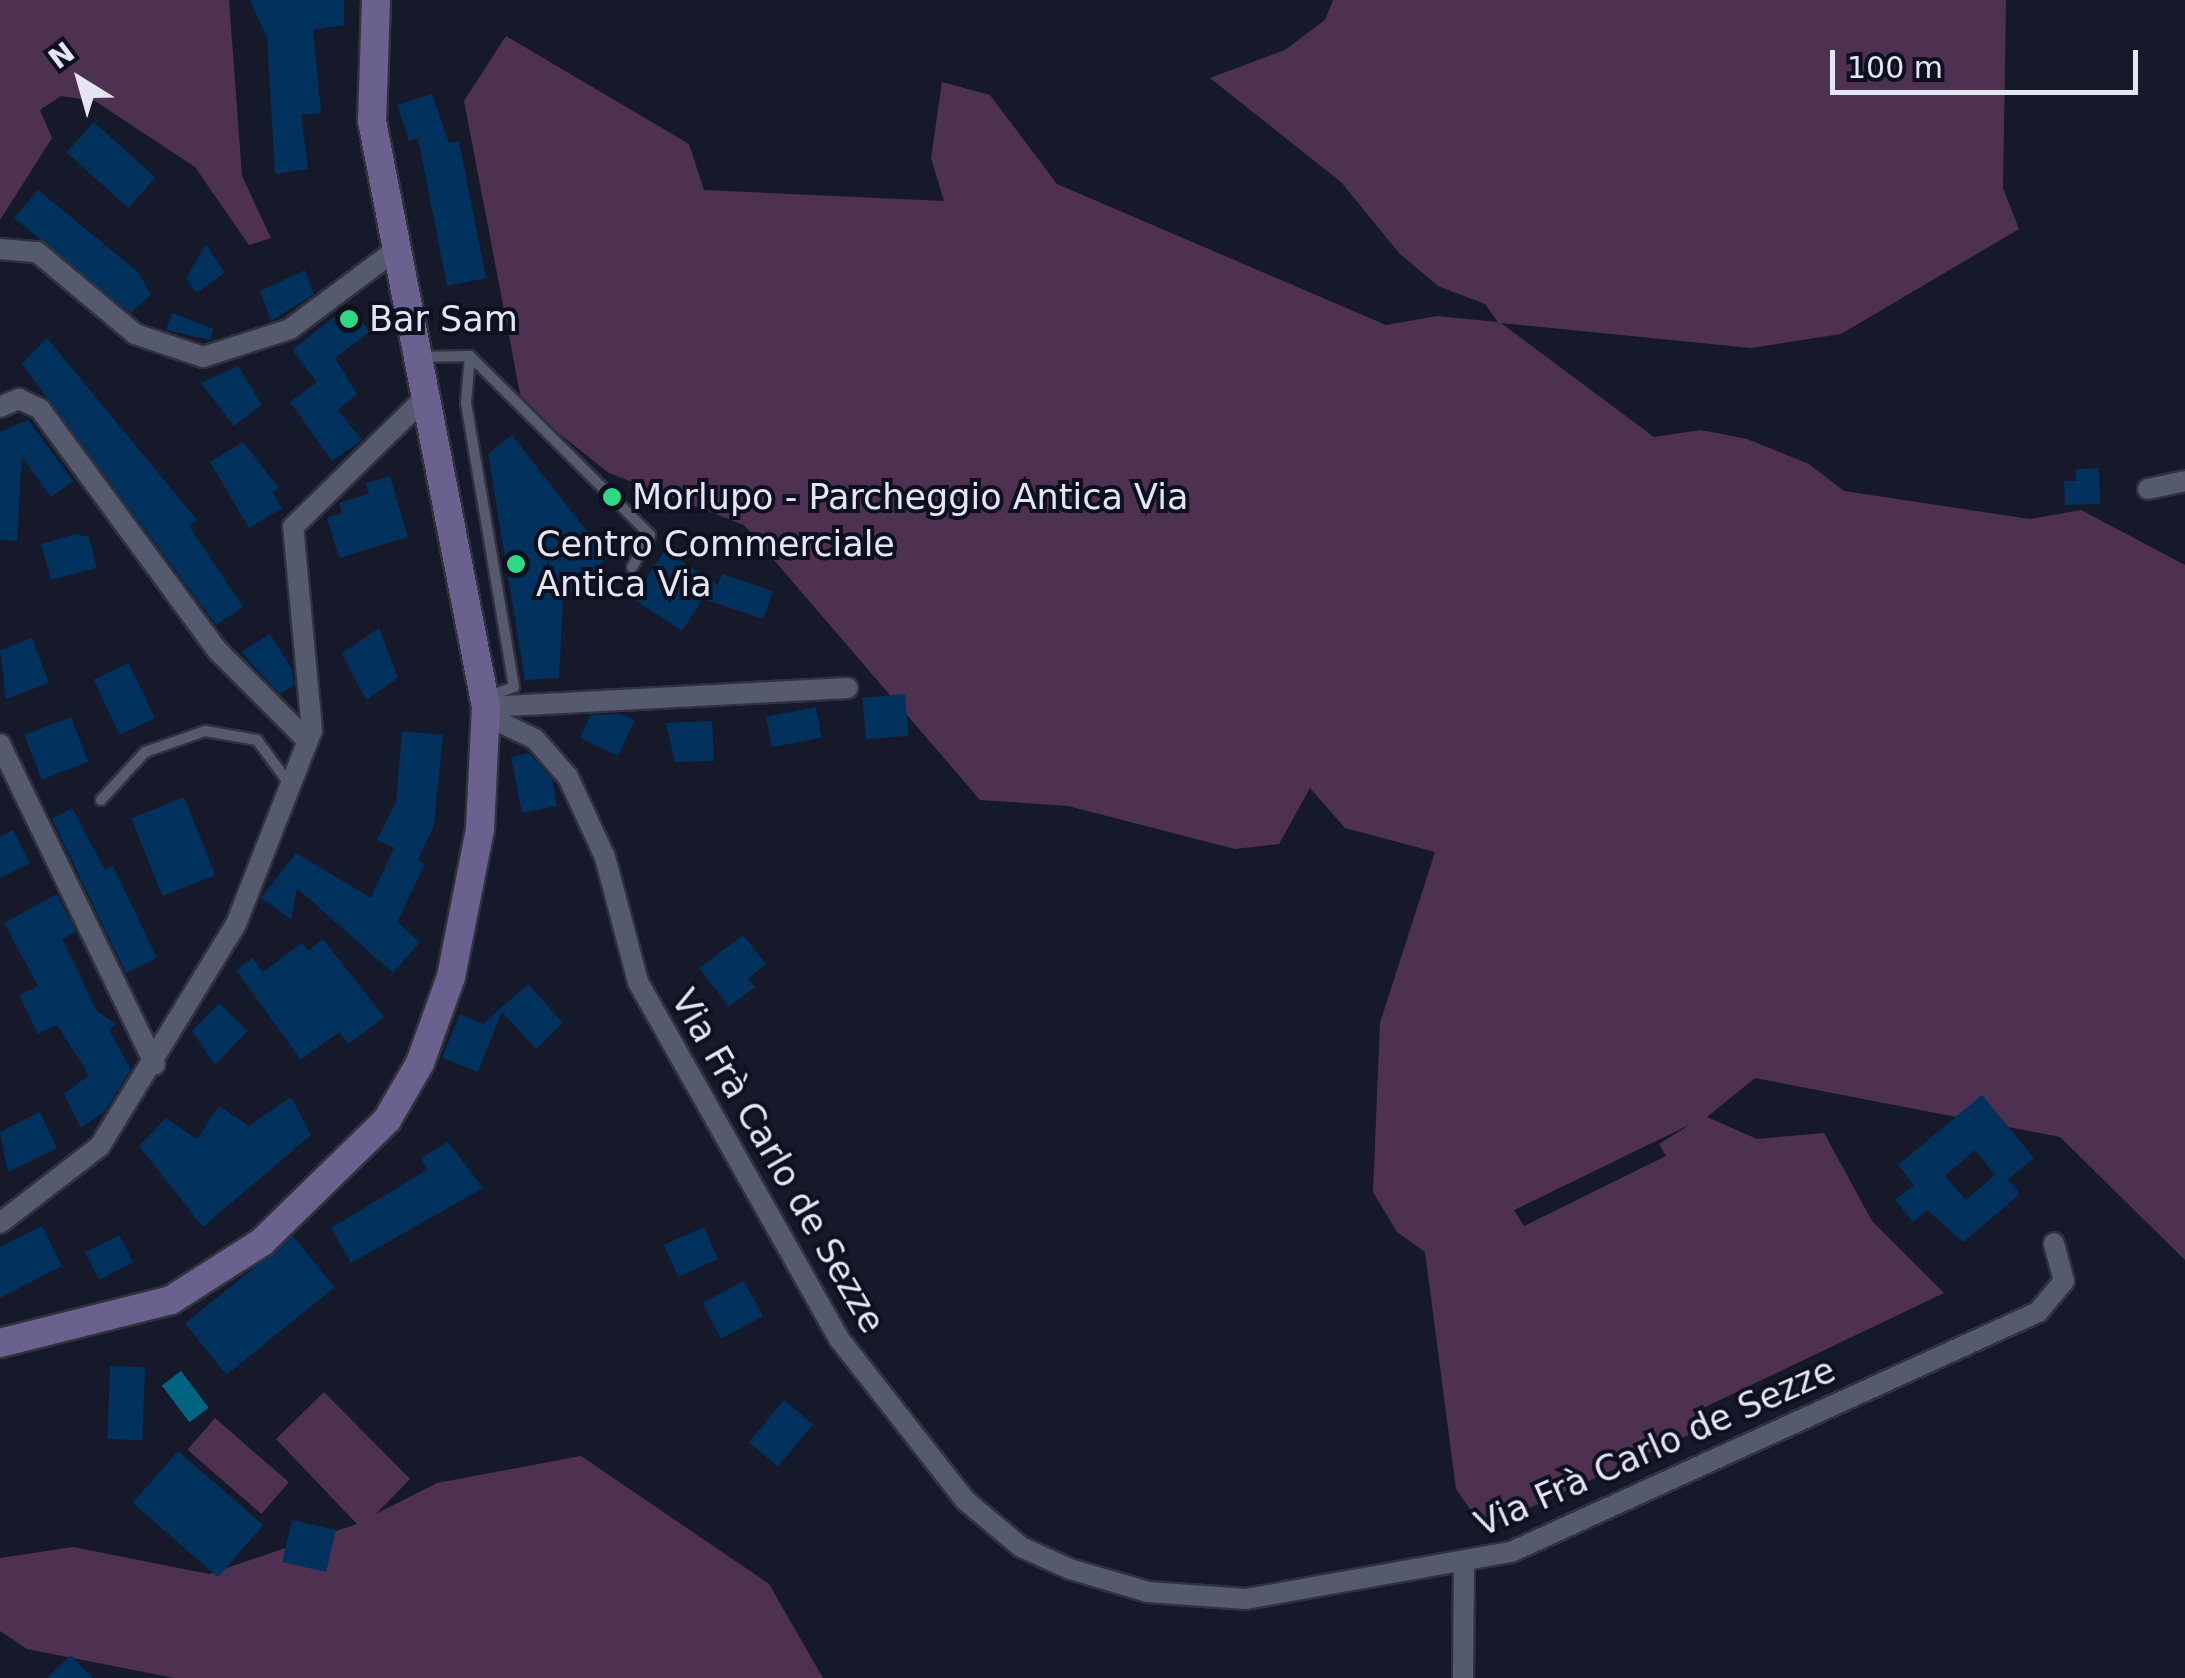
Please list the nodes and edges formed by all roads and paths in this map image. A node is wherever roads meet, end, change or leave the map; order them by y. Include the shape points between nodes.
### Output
1 (376, 0) edge
2 (397, 249) junction
3 (0, 250) edge
4 (419, 356) junction
5 (470, 356) junction
6 (427, 396) junction
7 (0, 408) edge
8 (2185, 481) edge
9 (2148, 489) dead end
10 (632, 567) dead end
11 (848, 688) dead end
12 (486, 707) junction
13 (308, 741) junction
14 (0, 744) edge
15 (290, 786) junction
16 (101, 800) dead end
17 (155, 1064) junction
18 (0, 1222) edge
19 (2054, 1243) dead end
20 (0, 1343) edge
21 (1464, 1565) junction
22 (1463, 1678) edge

1 - 2 main road via 372,121
2 - 3 street via 290,329 203,357 125,327 36,252
2 - 4 main road
4 - 5 lane
4 - 6 main road
5 - 10 lane via 650,535
5 - 12 lane via 466,403 514,687
6 - 12 main road
6 - 13 street via 292,527
7 - 13 street via 19,399 40,409 218,651
8 - 9 street
11 - 12 street
12 - 20 main road via 480,830 451,977 420,1063 375,1135 262,1242 184,1294
12 - 21 street, Via Frà Carlo de Sezze via 535,739 568,776 604,857 638,982 801,1280 911,1436 992,1526 1070,1569 1199,1599
13 - 15 street
14 - 17 street
15 - 16 lane via 257,740 205,731 145,752
15 - 17 street via 236,924
17 - 18 street via 89,1158
19 - 21 street, Via Frà Carlo de Sezze via 2064,1281 2038,1312 1525,1547
21 - 22 street

